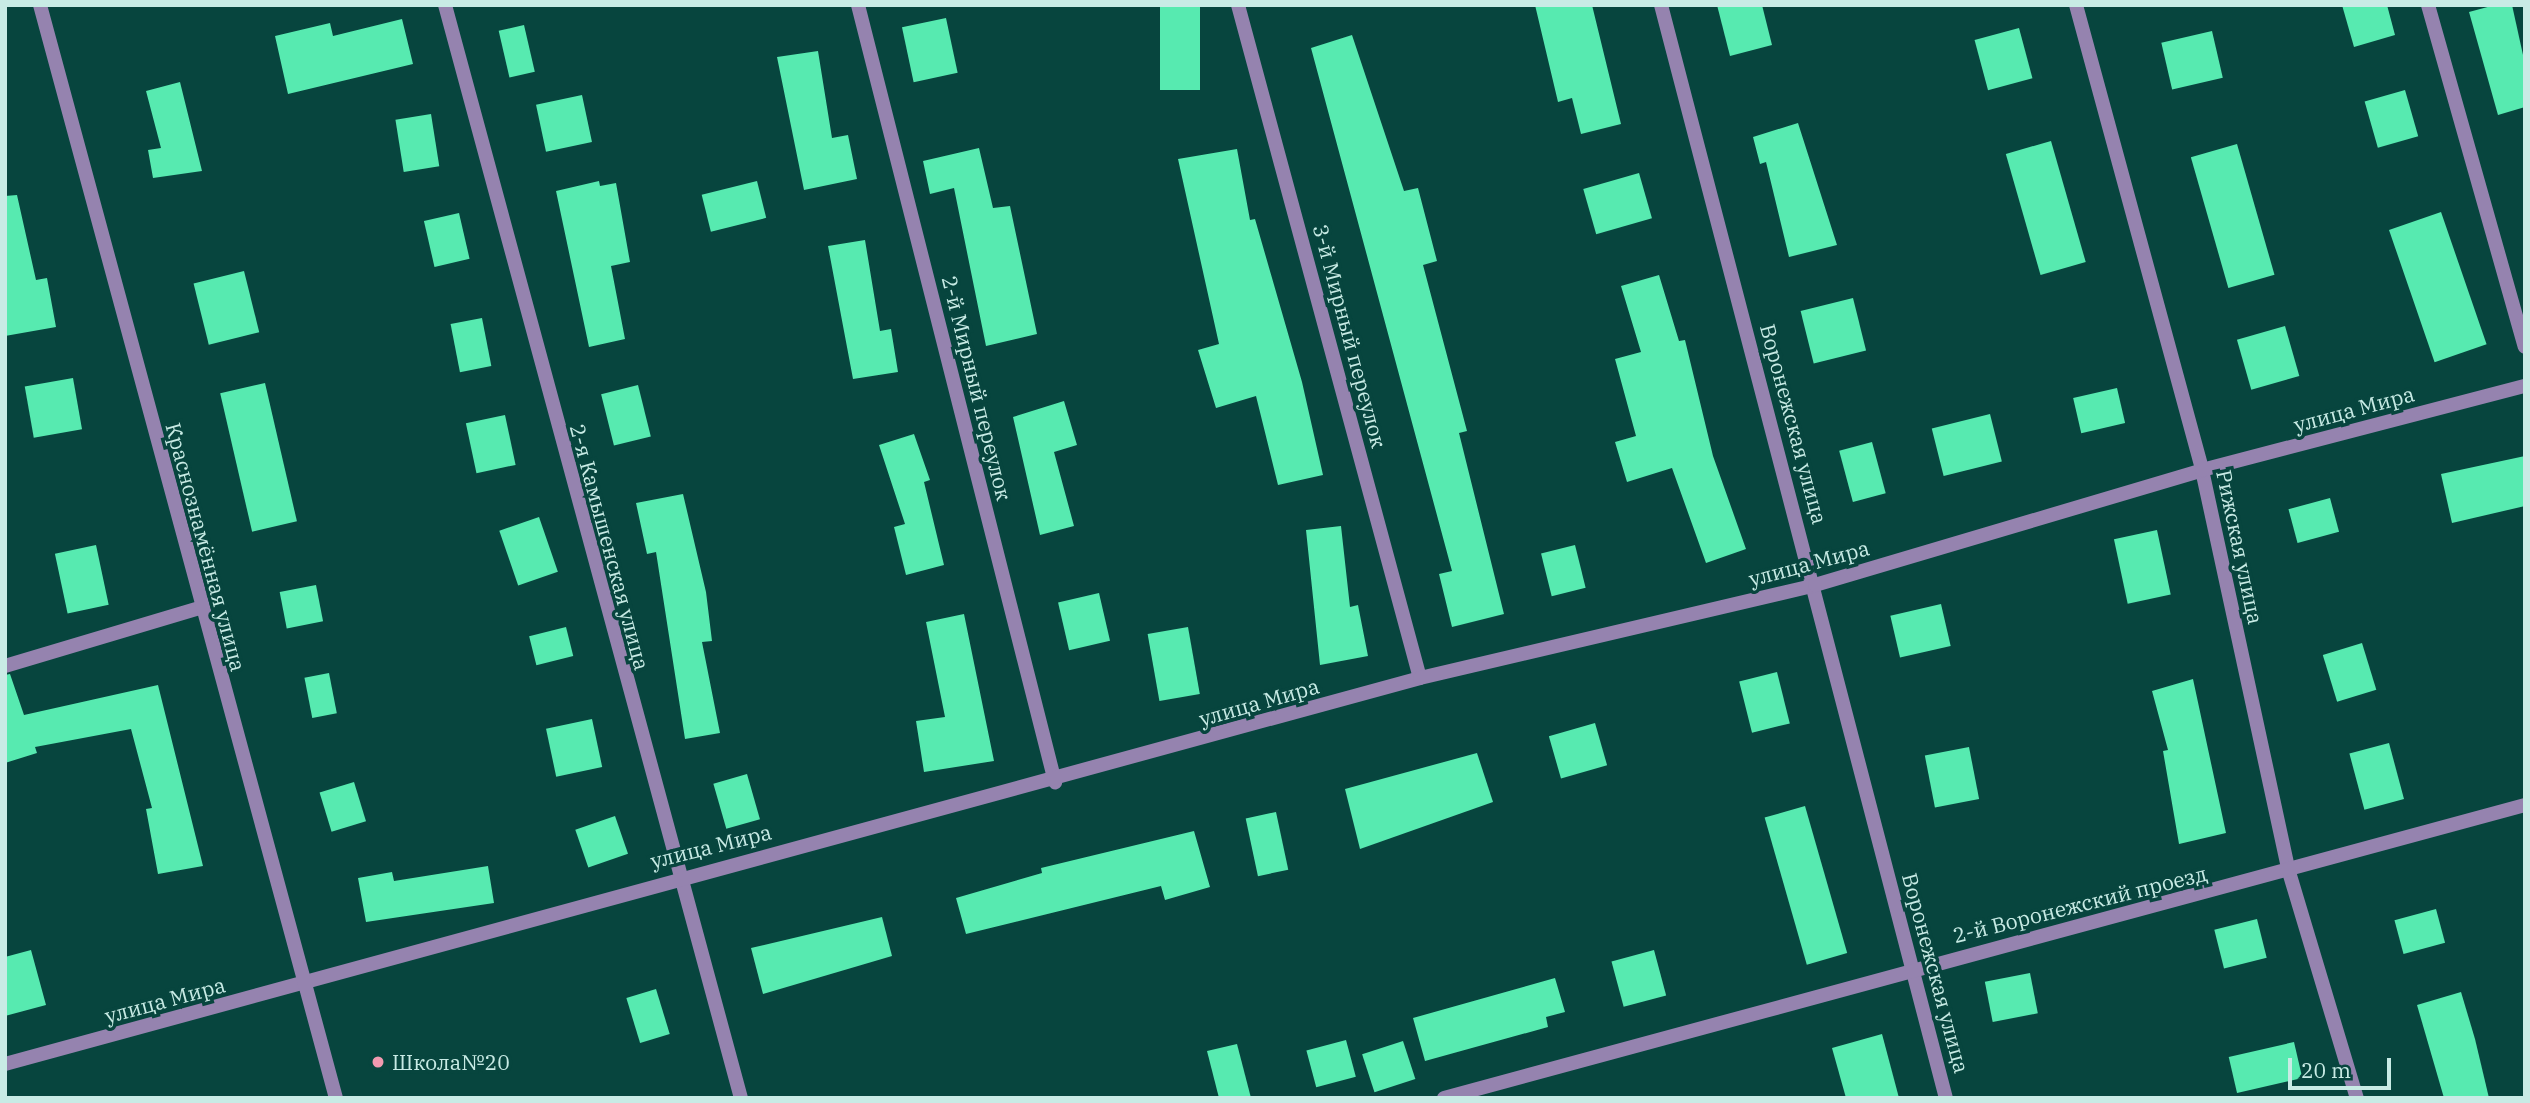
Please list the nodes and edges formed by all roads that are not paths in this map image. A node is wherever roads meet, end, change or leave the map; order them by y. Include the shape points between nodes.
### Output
1 (40, 5) edge
2 (445, 5) edge
3 (858, 5) edge
4 (1238, 5) edge
5 (1661, 5) edge
6 (2077, 5) edge
7 (2428, 5) edge
8 (2525, 347) edge
9 (2525, 386) edge
10 (2202, 470) junction
11 (1815, 585) junction
12 (200, 608) junction
13 (5, 666) edge
14 (1420, 678) junction
15 (1055, 782) junction
16 (2525, 805) edge
17 (2288, 872) junction
18 (676, 876) junction
19 (1912, 969) junction
20 (305, 984) junction
21 (5, 1064) edge
22 (335, 1098) edge
23 (741, 1098) edge
24 (1444, 1098) edge
25 (1946, 1098) edge
26 (2357, 1098) edge

1 - 12 street, Краснознамённая улица
2 - 18 street, 2-я Камышенская улица
3 - 15 street, 2-й Мирный переулок
4 - 14 street, 3-й Мирный переулок
5 - 11 street, Воронежская улица
6 - 10 street, Рижская улица
7 - 8 street
9 - 10 street, улица Мира
10 - 11 street, улица Мира
10 - 17 street, Рижская улица
11 - 14 street, улица Мира
11 - 19 street, Воронежская улица
12 - 13 street
12 - 20 street, Краснознамённая улица
14 - 15 street, улица Мира
15 - 18 street, улица Мира
16 - 17 street, 2-й Воронежский проезд
17 - 19 street, 2-й Воронежский проезд
17 - 26 street, Рижская улица
18 - 20 street, улица Мира
18 - 23 street, 2-я Камышенская улица
19 - 24 street, 2-й Воронежский проезд
19 - 25 street, Воронежская улица
20 - 21 street, улица Мира
20 - 22 street, Краснознамённая улица

